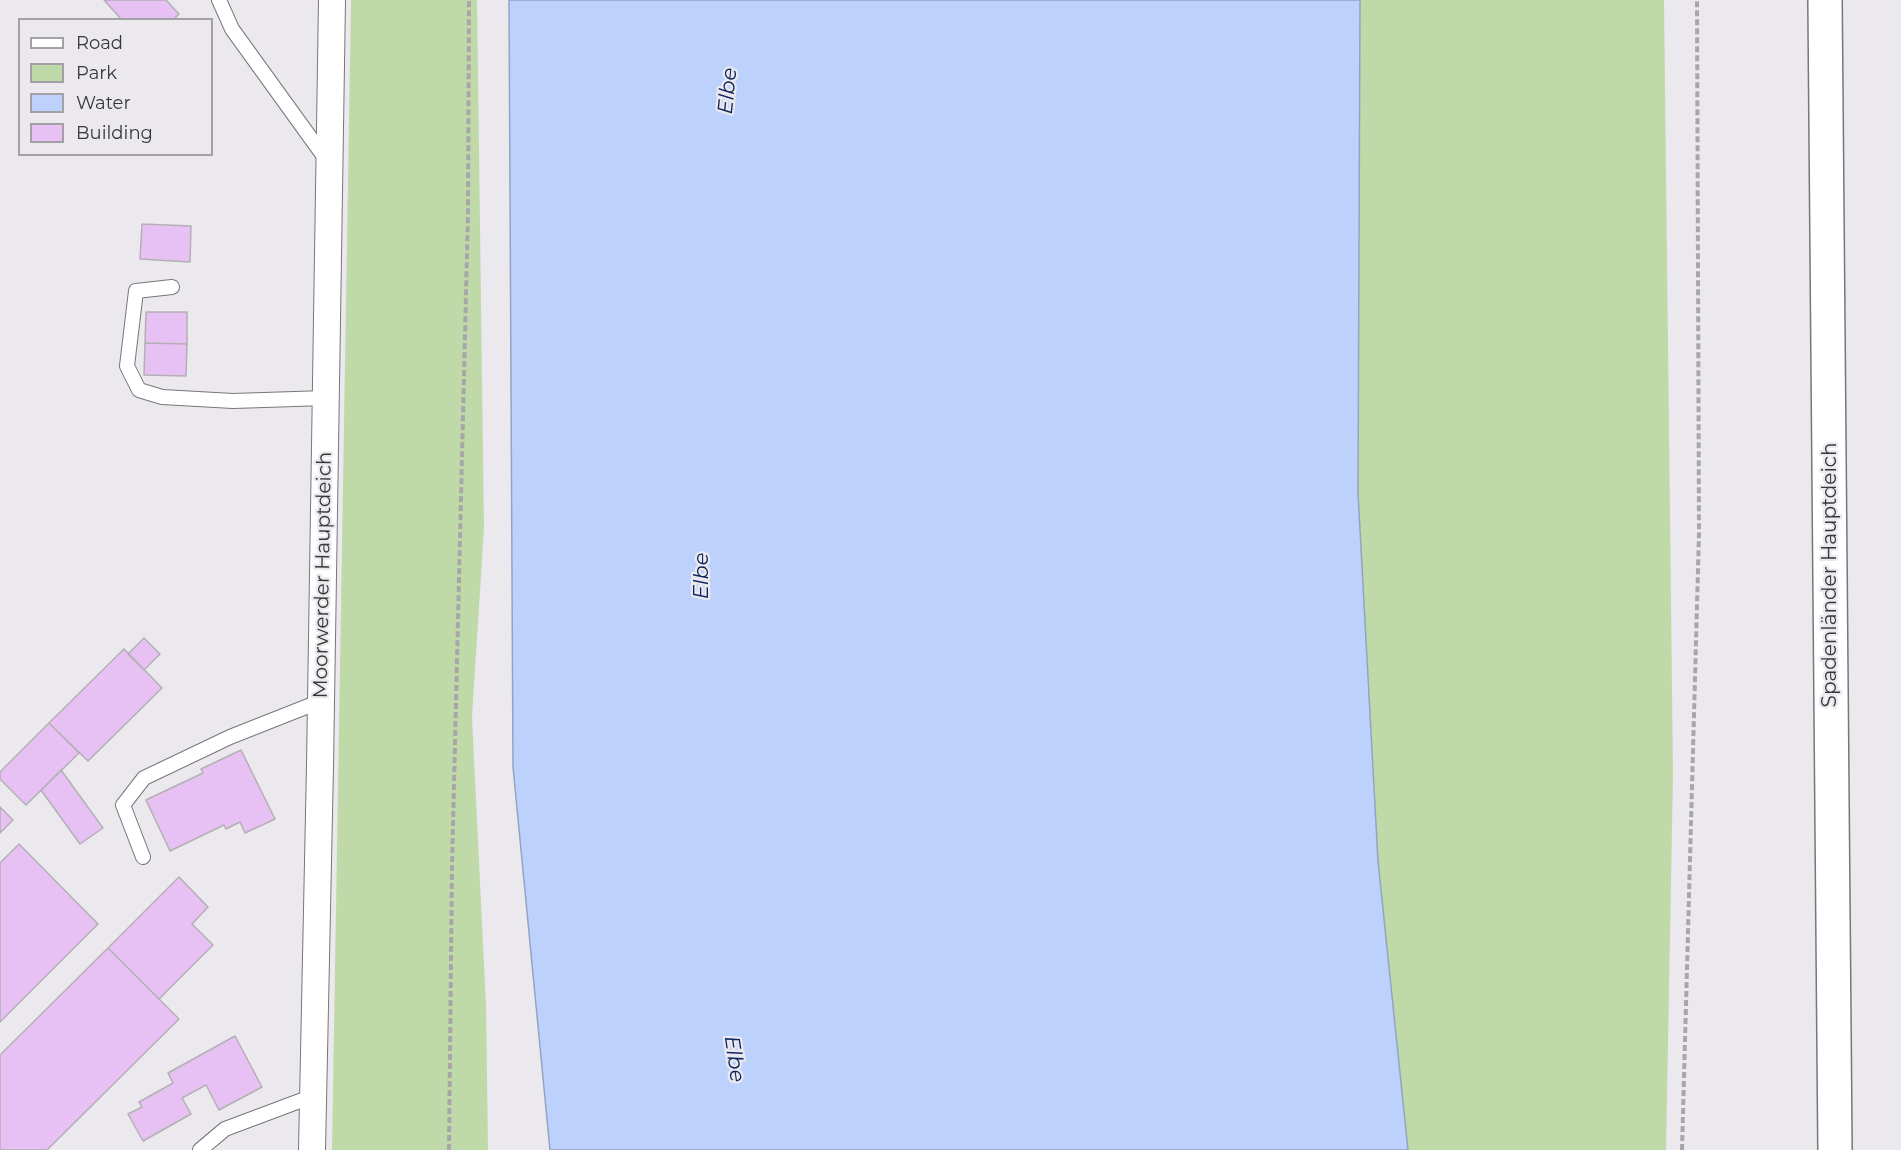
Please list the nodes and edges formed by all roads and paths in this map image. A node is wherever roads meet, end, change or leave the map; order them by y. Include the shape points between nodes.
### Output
1 (219, 0) edge
2 (332, 0) edge
3 (469, 0) edge
4 (1697, 0) edge
5 (1825, 0) edge
6 (330, 165) junction
7 (172, 287) dead end
8 (326, 398) junction
9 (321, 701) junction
10 (143, 857) dead end
11 (313, 1096) junction
12 (200, 1150) edge
13 (312, 1150) edge
14 (449, 1150) edge
15 (1682, 1150) edge
16 (1835, 1150) edge

1 - 6 lane via 232,29
2 - 6 street, Moorwerder Hauptdeich
3 - 14 path
4 - 15 path via 1699,533
5 - 16 street, Spadenländer Hauptdeich
6 - 8 street, Moorwerder Hauptdeich
7 - 8 lane via 136,291 127,366 139,390 162,398
8 - 9 street, Moorwerder Hauptdeich
9 - 10 lane via 230,737 144,778 123,805
9 - 11 street, Moorwerder Hauptdeich
11 - 12 lane via 225,1129
11 - 13 street, Moorwerder Hauptdeich

